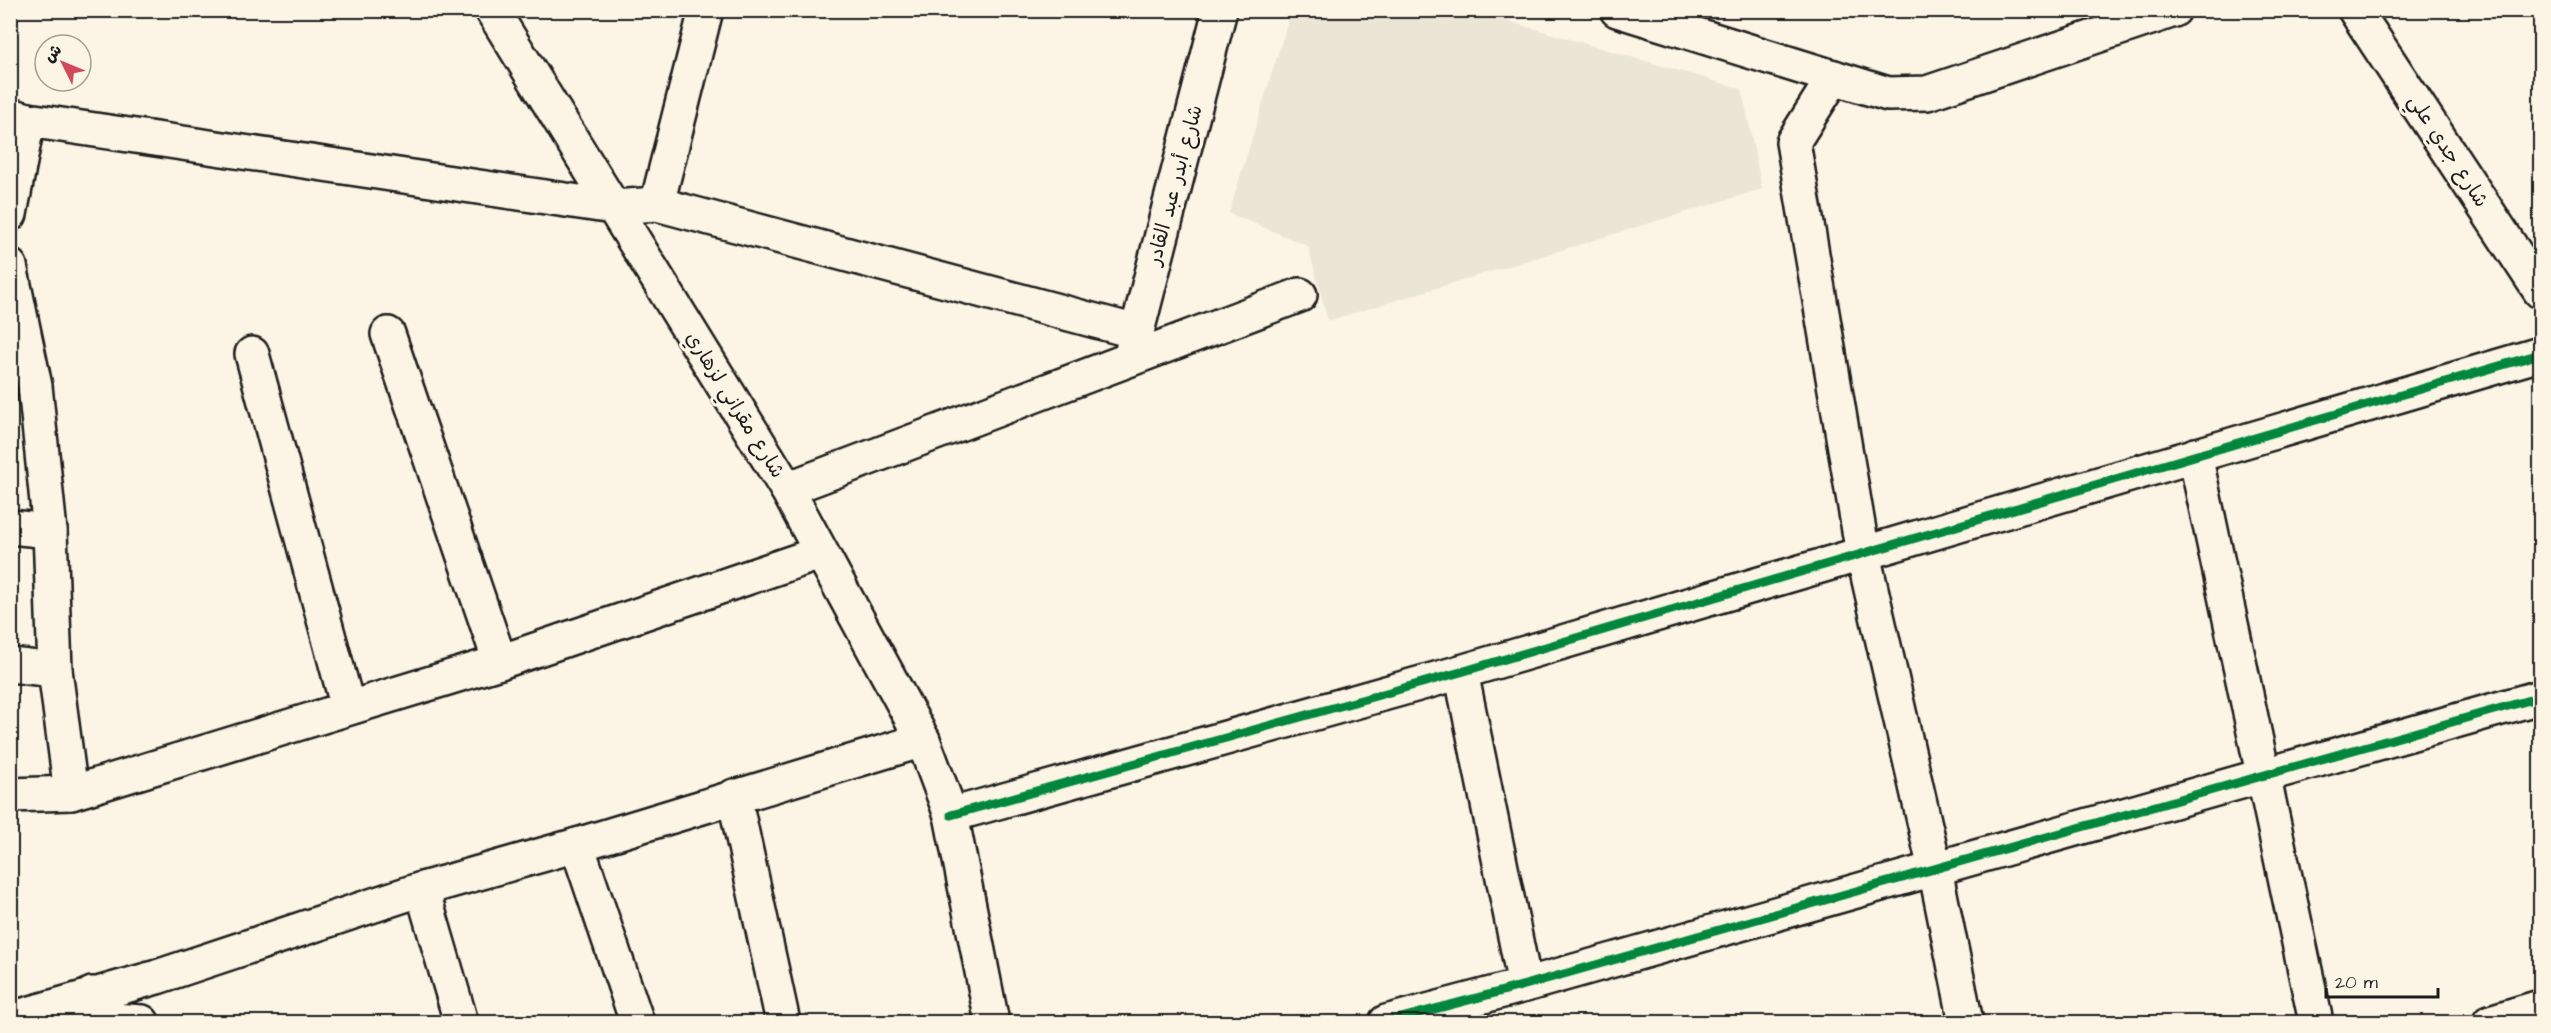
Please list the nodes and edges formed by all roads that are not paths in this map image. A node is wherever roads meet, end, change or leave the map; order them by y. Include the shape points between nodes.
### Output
1 (492, 10) edge
2 (706, 10) edge
3 (1220, 10) edge
4 (1617, 10) edge
5 (2174, 10) edge
6 (2355, 10) edge
7 (1834, 77) junction
8 (20, 117) edge
9 (657, 204) junction
10 (613, 207) junction
11 (10, 214) edge
12 (10, 266) edge
13 (2537, 278) edge
14 (1300, 295) dead end
15 (388, 334) dead end
16 (1133, 345) junction
17 (252, 354) dead end
18 (2541, 354) edge
19 (23, 385) edge
20 (2195, 456) junction
21 (787, 489) junction
22 (10, 527) edge
23 (50, 531) junction
24 (820, 553) junction
25 (1863, 554) junction
26 (500, 662) junction
27 (10, 665) edge
28 (56, 670) junction
29 (1461, 672) junction
30 (2541, 697) edge
31 (348, 708) junction
32 (923, 740) junction
33 (2264, 776) junction
34 (71, 793) junction
35 (10, 795) edge
36 (734, 796) junction
37 (951, 815) junction
38 (577, 845) junction
39 (1935, 869) junction
40 (422, 889) junction
41 (1525, 985) junction
42 (92, 994) junction
43 (2541, 1007) edge
44 (10, 1019) edge
45 (142, 1023) edge
46 (461, 1023) edge
47 (637, 1023) edge
48 (783, 1023) edge
49 (992, 1023) edge
50 (1386, 1023) edge
51 (1966, 1023) edge
52 (2316, 1023) edge
53 (2490, 1023) edge

1 - 10 street, شارع مقراني لزهاري
2 - 9 street
3 - 16 street, شارع أبدر عبد القادر
4 - 7 street
5 - 7 street via 1927,93 1888,94
6 - 13 street, شارع جدي علي
7 - 25 street via 1793,142
8 - 10 street
8 - 11 street
9 - 10 street
9 - 16 street
10 - 21 street, شارع مقراني لزهاري
12 - 19 street
14 - 16 street
15 - 26 street
16 - 21 street
17 - 31 street
18 - 20 street
19 - 23 street
20 - 25 street
20 - 33 street
21 - 24 street, شارع مقراني لزهاري
22 - 23 street
23 - 28 street
24 - 26 street
24 - 32 street, شارع مقراني لزهاري
25 - 29 street
25 - 39 street
26 - 31 street
27 - 28 street
28 - 34 street
29 - 37 street
29 - 41 street
30 - 33 street
31 - 34 street
32 - 36 street
32 - 37 street, شارع مقراني لزهاري
33 - 39 street
33 - 52 street
34 - 35 street
36 - 38 street
36 - 48 street
37 - 49 street, شارع مقراني لزهاري
38 - 40 street
38 - 47 street
39 - 41 street
39 - 51 street
40 - 42 street via 157,977
40 - 46 street
41 - 50 street
42 - 44 street
42 - 45 street via 113,1020
43 - 53 street

